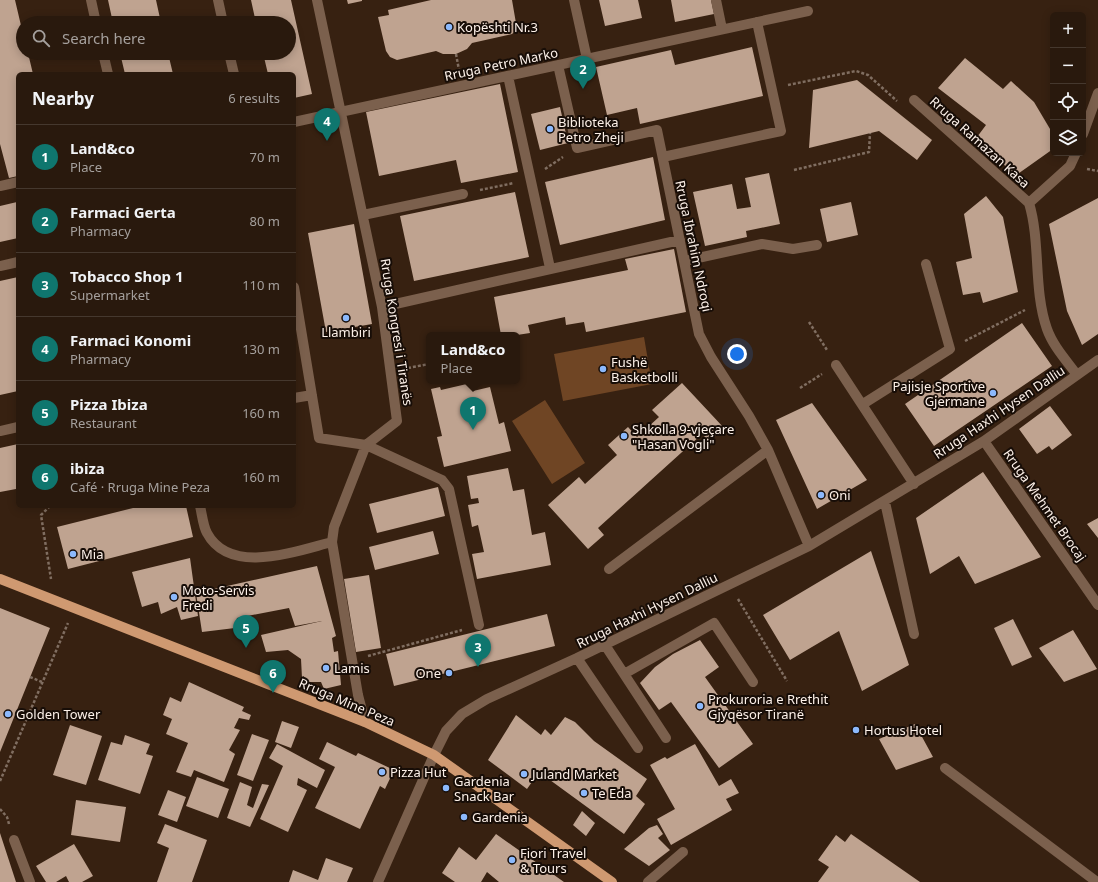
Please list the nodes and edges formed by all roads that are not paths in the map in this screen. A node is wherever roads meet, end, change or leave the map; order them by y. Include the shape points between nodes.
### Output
1 (91, 0) edge
2 (218, 0) edge
3 (317, 0) edge
4 (574, 0) edge
5 (716, 0) edge
6 (808, 11) dead end
7 (94, 16) edge
8 (221, 16) edge
9 (757, 22) junction
10 (722, 30) junction
11 (587, 59) junction
12 (105, 60) edge
13 (231, 60) edge
14 (558, 65) junction
15 (108, 72) edge
16 (234, 72) edge
17 (508, 76) junction
18 (1098, 94) edge
19 (914, 100) dead end
20 (342, 112) junction
21 (296, 122) edge
22 (1086, 126) edge
23 (1075, 156) edge
24 (663, 157) junction
25 (16, 182) edge
26 (0, 186) edge
27 (463, 194) road end
28 (1029, 202) junction
29 (363, 215) junction
30 (680, 240) junction
31 (816, 245) dead end
32 (684, 261) junction
33 (16, 262) edge
34 (926, 264) dead end
35 (0, 266) edge
36 (550, 268) junction
37 (296, 299) edge
38 (382, 307) junction
39 (1098, 360) edge
40 (836, 364) road end
41 (1077, 375) junction
42 (312, 396) junction
43 (296, 398) edge
44 (863, 404) junction
45 (16, 427) edge
46 (0, 431) edge
47 (984, 441) junction
48 (366, 445) junction
49 (768, 450) junction
50 (914, 484) junction
51 (885, 502) junction
52 (200, 508) edge
53 (332, 542) junction
54 (810, 546) junction
55 (609, 568) dead end
56 (0, 580) edge
57 (1098, 605) edge
58 (479, 625) road end
59 (914, 634) dead end
60 (604, 645) junction
61 (577, 658) junction
62 (624, 674) junction
63 (753, 682) dead end
64 (365, 722) junction
65 (666, 738) dead end
66 (638, 748) dead end
67 (434, 755) junction
68 (945, 768) dead end
69 (14, 840) dead end
70 (683, 852) dead end
71 (30, 882) edge
72 (378, 882) edge
73 (612, 882) edge
74 (648, 882) edge
75 (1097, 882) edge

1 - 7 street
2 - 8 street
3 - 20 street, Rruga Kongresi i Tiranës
4 - 11 street
5 - 10 street
6 - 9 street, Rruga Petro Marko
9 - 10 street, Rruga Petro Marko
9 - 24 street via 781,131
10 - 11 street, Rruga Petro Marko
11 - 14 street, Rruga Petro Marko
12 - 15 street
13 - 16 street
14 - 17 street, Rruga Petro Marko
14 - 24 street, Rruga Ibrahim Ndroqi via 577,148 657,130
17 - 20 street, Rruga Petro Marko
17 - 36 street
18 - 22 street
19 - 28 street, Rruga Ramazan Kasa
20 - 21 street, Rruga Petro Marko
20 - 29 street, Rruga Kongresi i Tiranës
23 - 28 street, Rruga Ramazan Kasa via 1070,166
24 - 30 street, Rruga Ibrahim Ndroqi
25 - 26 street
27 - 29 street
28 - 41 street, Rruga Ramazan Kasa via 1034,218 1041,301 1047,329 1052,341
29 - 38 street, Rruga Kongresi i Tiranës
30 - 32 street, Rruga Ibrahim Ndroqi
30 - 36 street
31 - 32 street via 793,249 762,244
32 - 49 street, Rruga Ibrahim Ndroqi via 699,334
33 - 35 street
34 - 44 street via 950,349
36 - 38 street
37 - 42 street
38 - 48 street, Rruga Kongresi i Tiranës via 397,421
39 - 41 street, Rruga Haxhi Hysen Dalliu
40 - 44 street
41 - 47 street, Rruga Haxhi Hysen Dalliu
42 - 43 street
42 - 48 street via 319,438
44 - 50 street
45 - 46 street
47 - 50 street, Rruga Haxhi Hysen Dalliu
47 - 57 street, Rruga Mehmet Brocaj
48 - 53 street via 334,527
48 - 58 street via 432,474 442,480 449,489
49 - 54 street, Rruga Ibrahim Ndroqi
49 - 55 street
50 - 51 street, Rruga Haxhi Hysen Dalliu
51 - 54 street, Rruga Haxhi Hysen Dalliu
51 - 59 street
52 - 53 street via 206,533 218,547 240,558 261,558
53 - 64 street
54 - 60 street, Rruga Haxhi Hysen Dalliu
56 - 64 main road, Rruga Mine Peza
60 - 61 street, Rruga Haxhi Hysen Dalliu
60 - 62 street
61 - 66 street
61 - 67 street, Rruga Haxhi Hysen Dalliu via 487,699 462,714 446,731
62 - 63 street via 714,623
62 - 65 street
64 - 67 main road, Rruga Mine Peza
67 - 72 street, Rruga Haxhi Hysen Dalliu
67 - 73 main road, Rruga Mine Peza
68 - 75 street
69 - 71 street
70 - 74 street

